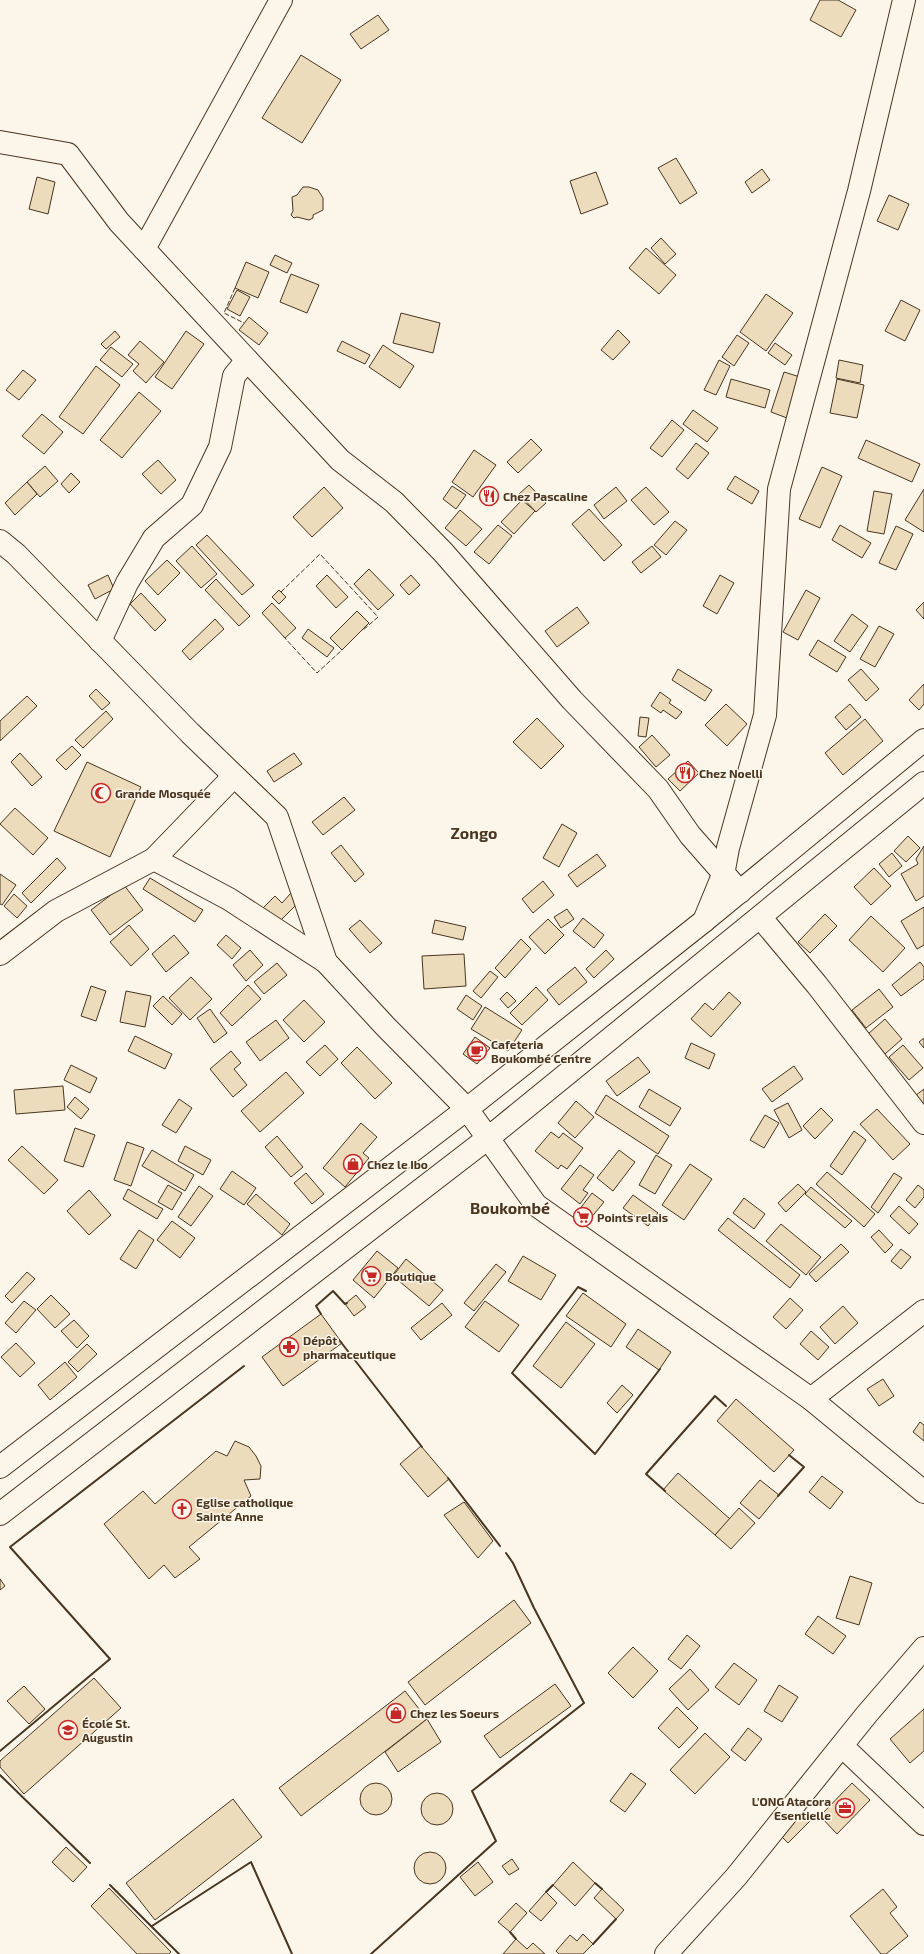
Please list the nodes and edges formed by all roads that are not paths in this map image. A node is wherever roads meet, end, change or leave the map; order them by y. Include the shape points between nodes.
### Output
1 (281, 0) edge
2 (904, 0) edge
3 (0, 142) edge
4 (144, 249) junction
5 (246, 360) junction
6 (0, 541) edge
7 (100, 641) junction
8 (924, 740) edge
9 (234, 776) junction
10 (924, 784) edge
11 (154, 859) junction
12 (723, 875) junction
13 (740, 892) junction
14 (761, 918) junction
15 (704, 921) junction
16 (0, 954) edge
17 (326, 962) junction
18 (468, 1109) junction
19 (924, 1123) edge
20 (488, 1138) junction
21 (924, 1311) edge
22 (811, 1399) junction
23 (0, 1467) edge
24 (924, 1492) edge
25 (0, 1514) edge
26 (924, 1648) edge
27 (842, 1746) junction
28 (924, 1824) edge
29 (666, 1954) edge

1 - 4 street
2 - 12 street via 859,190 779,489 765,715 728,848
3 - 4 street via 68,154 119,222
4 - 5 street
5 - 7 street via 234,376 220,447 192,505 154,538 127,583
5 - 12 street via 340,460 394,502 443,552 572,700 658,789 690,835
6 - 7 street via 16,554
7 - 9 street
8 - 13 street
9 - 11 street
9 - 17 street via 276,818
10 - 14 street
11 - 16 street via 56,911
11 - 17 street via 228,899
12 - 13 street
12 - 15 street
13 - 15 street
14 - 19 street via 817,985
14 - 20 street
15 - 18 street
17 - 18 street via 385,1026
18 - 20 street
18 - 23 street
20 - 22 street via 536,1205
20 - 25 street
21 - 22 street
22 - 24 street
26 - 27 street
27 - 28 street
27 - 29 street via 736,1877

